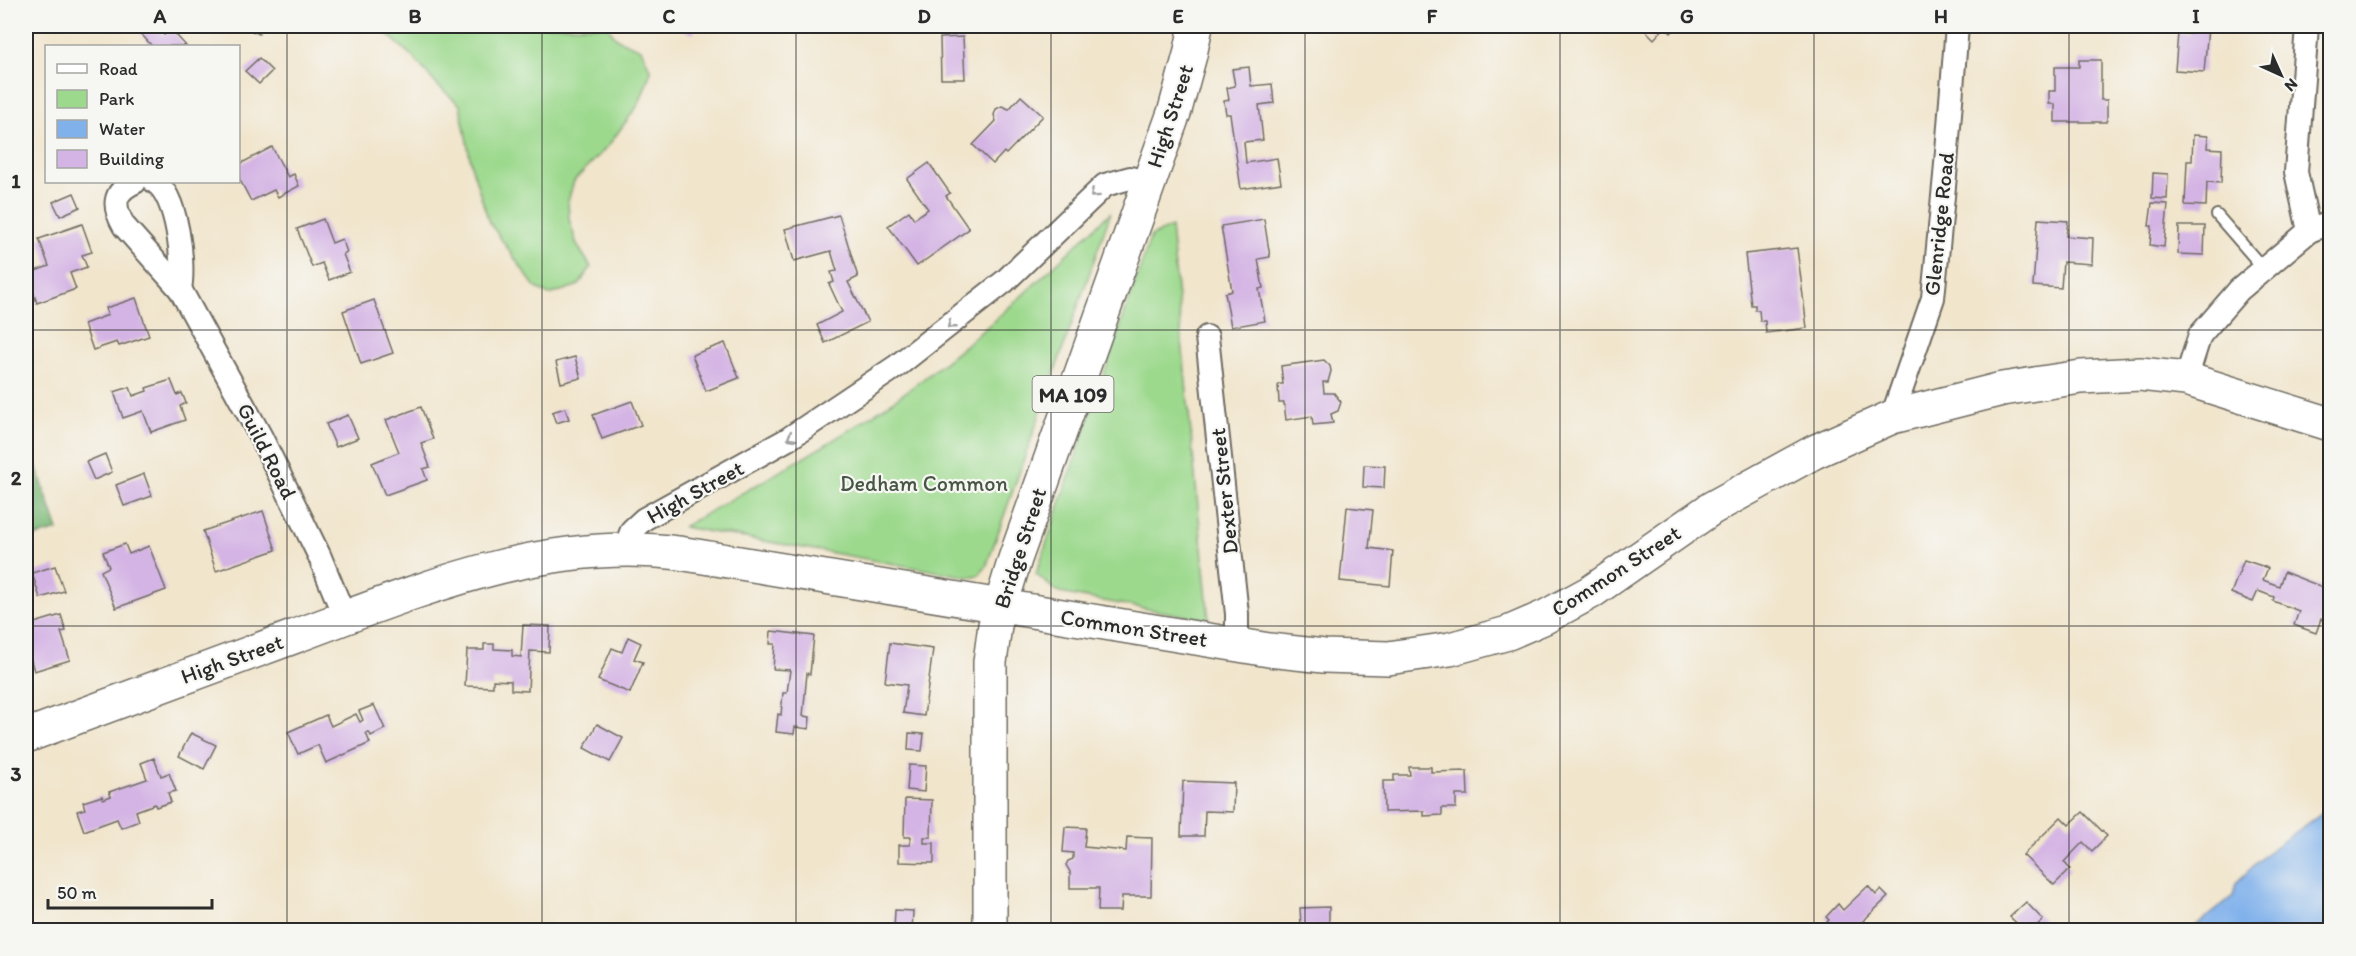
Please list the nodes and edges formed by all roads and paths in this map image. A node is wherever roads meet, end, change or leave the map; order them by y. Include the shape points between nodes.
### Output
1 (1196, 26) edge
2 (1957, 26) edge
3 (2307, 26) edge
4 (1148, 182) junction
5 (133, 183) edge
6 (156, 183) edge
7 (2217, 214) dead end
8 (2331, 223) edge
9 (2309, 231) junction
10 (2264, 269) junction
11 (180, 289) junction
12 (1207, 337) dead end
13 (2186, 379) junction
14 (1892, 417) junction
15 (2331, 424) edge
16 (625, 548) junction
17 (1000, 606) junction
18 (345, 618) junction
19 (1237, 645) junction
20 (26, 736) edge
21 (990, 930) edge

1 - 4 main road, High Street / MA 109 via 1180,92
2 - 14 street, Glenridge Road via 1933,298
3 - 9 street via 2296,172
4 -> 16 street, High Street via 1122,179 1098,189 1005,281 927,344 813,423 644,519 632,530
4 - 17 main road, Bridge Street / MA 109
5 - 11 street, Guild Road via 117,198 118,216
6 - 11 street via 165,192 172,212 182,267
7 - 10 lane
8 - 9 street
9 - 10 street
10 - 13 street via 2239,290 2200,335
11 - 18 street, Guild Road via 248,411 319,555
12 - 19 street, Dexter Street via 1237,614
13 - 14 main road, Common Street via 2140,374 2081,376 2002,389
13 - 15 main road, Common Street
14 - 19 main road, Common Street via 1814,452 1712,508 1565,608 1508,633 1439,652 1388,658 1324,656
16 - 17 main road, Common Street via 679,553
16 - 18 main road, High Street via 562,553 502,566 443,582
17 - 19 main road, Common Street
17 - 21 main road, Bridge Street / MA 109 via 989,682
18 - 20 main road, High Street

